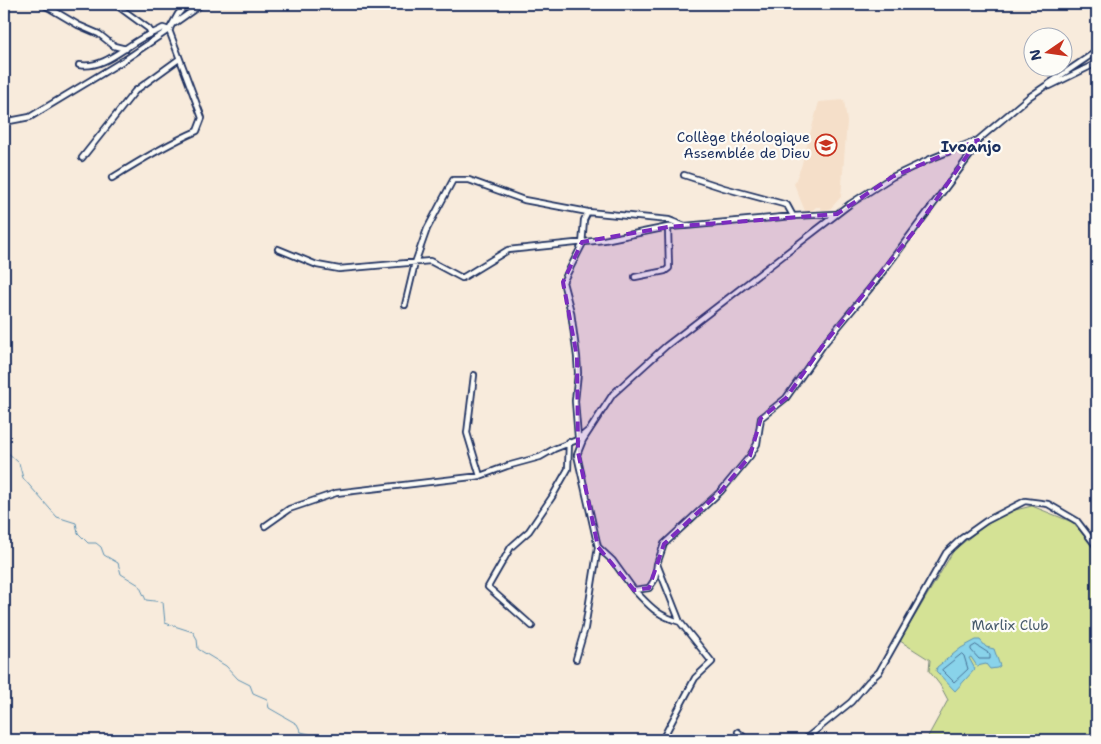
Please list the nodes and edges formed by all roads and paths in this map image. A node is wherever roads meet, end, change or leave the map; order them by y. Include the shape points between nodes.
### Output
1 (115, 4) edge
2 (188, 4) edge
3 (202, 4) edge
4 (46, 6) dead end
5 (169, 30) junction
6 (151, 34) junction
7 (126, 49) junction
8 (1097, 51) edge
9 (180, 59) junction
10 (1097, 63) edge
11 (79, 65) dead end
12 (1037, 92) junction
13 (4, 122) edge
14 (978, 140) junction
15 (82, 158) dead end
16 (684, 175) dead end
17 (112, 178) dead end
18 (588, 212) junction
19 (836, 214) junction
20 (793, 216) junction
21 (685, 226) junction
22 (668, 227) junction
23 (582, 242) junction
24 (278, 249) dead end
25 (415, 263) junction
26 (635, 277) dead end
27 (405, 305) dead end
28 (474, 376) dead end
29 (590, 429) junction
30 (578, 438) junction
31 (569, 442) junction
32 (480, 476) junction
33 (265, 526) dead end
34 (598, 547) junction
35 (1097, 547) edge
36 (657, 564) junction
37 (634, 590) junction
38 (680, 622) junction
39 (532, 626) dead end
40 (576, 658) dead end
41 (738, 732) dead end
42 (662, 740) edge
43 (746, 740) edge
44 (804, 740) edge

1 - 6 street via 149,29
2 - 5 street
3 - 5 street
4 - 7 street via 100,34 114,46
5 - 6 street via 163,28
5 - 9 street
5 - 13 street via 30,117
6 - 7 street
7 - 11 street via 99,63
8 - 12 street
9 - 15 street via 135,91
9 - 17 street via 202,118 197,131
10 - 12 street
12 - 14 street
14 - 19 street via 892,177
14 - 36 street via 915,230 824,344 786,398 761,418 757,444 750,456 721,491 664,544
16 - 20 street via 787,205
18 - 21 street via 669,220
18 - 23 street
18 - 25 street via 524,200 469,180 453,180 427,229
19 - 20 street
19 - 29 street via 666,346 613,394
20 - 21 street
21 - 22 street
22 - 23 street
22 - 26 street via 669,268
23 - 25 street via 508,250 462,278 430,261
23 - 30 street via 564,282 572,312 577,358 575,401
24 - 25 street via 317,265 339,269
25 - 27 street
28 - 32 street via 467,433
29 - 30 street
29 - 34 street via 577,455
30 - 31 street
31 - 32 street via 540,457
31 - 39 street via 568,469 530,531 510,547 488,587
32 - 33 street via 336,493 289,509
34 - 37 street via 613,561
34 - 40 street via 585,628
35 - 44 street via 1077,521 1048,504 1025,501 986,521 946,553 879,672 850,702
36 - 37 street via 655,579 649,588
36 - 38 street
37 - 38 street via 664,617
38 - 42 street via 712,662 695,678
41 - 43 street

